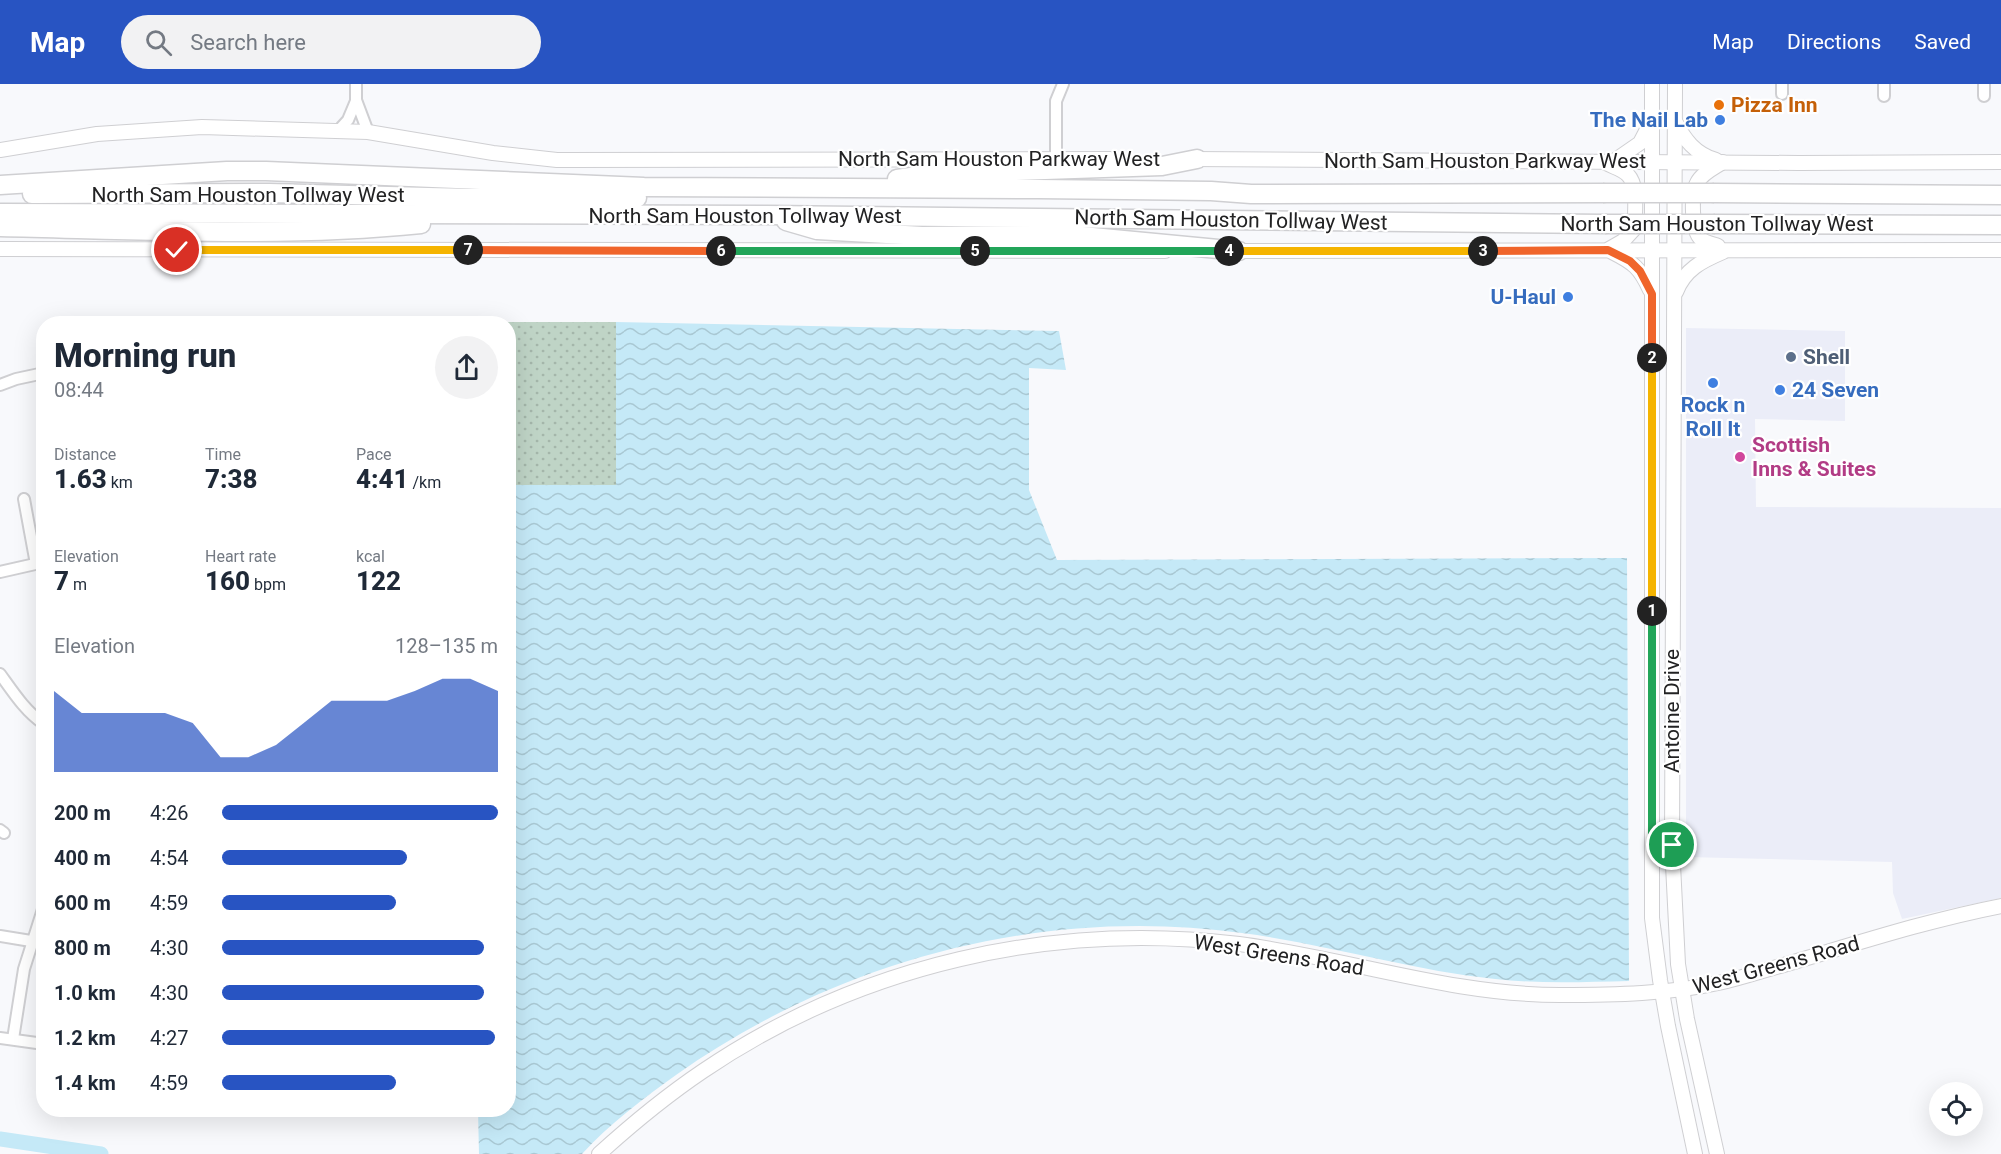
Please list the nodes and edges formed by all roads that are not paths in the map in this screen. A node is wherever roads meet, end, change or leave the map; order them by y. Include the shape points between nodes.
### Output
1 (356, 84) edge
2 (1063, 84) edge
3 (1652, 84) edge
4 (1675, 84) edge
5 (1884, 84) edge
6 (1984, 84) edge
7 (1884, 96) dead end
8 (1984, 96) dead end
9 (356, 100) junction
10 (1653, 117) junction
11 (1674, 120) junction
12 (338, 131) junction
13 (368, 132) junction
14 (0, 150) edge
15 (1056, 159) junction
16 (1197, 159) junction
17 (1608, 162) junction
18 (1653, 162) junction
19 (1674, 162) junction
20 (1724, 162) junction
21 (2001, 162) edge
22 (0, 185) edge
23 (829, 188) junction
24 (1251, 194) junction
25 (0, 195) edge
26 (2001, 195) edge
27 (0, 213) edge
28 (460, 215) junction
29 (767, 215) junction
30 (2001, 225) edge
31 (0, 227) edge
32 (0, 249) edge
33 (1608, 250) junction
34 (1652, 250) junction
35 (1674, 250) junction
36 (1728, 250) junction
37 (2001, 250) edge
38 (1239, 251) junction
39 (1652, 294) junction
40 (1673, 300) junction
41 (36, 375) edge
42 (0, 385) edge
43 (1652, 410) junction
44 (1673, 410) junction
45 (24, 498) dead end
46 (36, 547) edge
47 (1652, 556) junction
48 (1672, 556) junction
49 (36, 564) edge
50 (0, 572) edge
51 (0, 674) edge
52 (1652, 699) junction
53 (1672, 699) junction
54 (36, 717) edge
55 (1652, 845) junction
56 (1672, 845) junction
57 (2001, 906) edge
58 (36, 928) edge
59 (0, 936) edge
60 (31, 941) junction
61 (1682, 989) junction
62 (1662, 991) junction
63 (0, 1038) edge
64 (13, 1040) junction
65 (36, 1043) edge
66 (1715, 1149) edge
67 (1695, 1151) edge
68 (599, 1154) edge

1 - 9 street
2 - 15 street via 1056,101
3 - 10 main road, Antoine Drive
4 - 11 main road, Antoine Drive
5 - 7 street
6 - 8 street
9 - 12 street via 348,120
9 - 13 street
10 - 17 main road via 1640,143
10 - 18 main road, Antoine Drive
11 - 19 main road, Antoine Drive
11 - 20 main road via 1694,149
12 - 13 main road, North Sam Houston Parkway West
12 - 14 main road, North Sam Houston Parkway West via 173,128 97,134
13 - 15 main road, North Sam Houston Parkway West via 557,160
15 - 16 main road, North Sam Houston Parkway West
16 - 17 main road, North Sam Houston Parkway West
16 - 23 highway via 1162,166 932,174
17 - 18 main road, North Sam Houston Parkway West
17 - 33 main road via 1630,177 1635,228
18 - 19 main road, North Sam Houston Parkway West
18 - 34 main road, Antoine Drive
19 - 20 main road, North Sam Houston Parkway West
19 - 35 main road, Antoine Drive
20 - 21 main road, North Sam Houston Parkway West
20 - 36 main road via 1697,181 1693,220 1701,240
22 - 23 highway, North Sam Houston Tollway West via 227,171 644,187
23 - 24 highway, North Sam Houston Tollway West
24 - 25 highway, North Sam Houston Tollway West via 1041,200 468,198 269,193
24 - 26 highway, North Sam Houston Tollway West, bridge
27 - 28 highway, North Sam Houston Tollway West
28 - 29 highway, North Sam Houston Tollway West
28 - 31 highway, North Sam Houston Tollway West via 430,224 296,232
29 - 30 highway, North Sam Houston Tollway West, bridge
29 - 38 highway via 817,230 922,236 1071,235
32 - 38 main road
33 - 34 main road
33 - 38 main road
33 - 39 main road via 1630,261
34 - 35 main road
34 - 39 main road, Antoine Drive
35 - 36 main road
35 - 40 main road, Antoine Drive
36 - 37 main road
36 - 40 main road via 1691,269
39 - 43 main road, Antoine Drive
40 - 44 main road, Antoine Drive
41 - 42 street
43 - 44 main road
43 - 47 main road, Antoine Drive
44 - 48 main road, Antoine Drive
45 - 46 street
47 - 48 main road
47 - 52 main road, Antoine Drive
48 - 53 main road, Antoine Drive
49 - 50 street
51 - 54 street via 21,704
52 - 53 main road
52 - 55 main road, Antoine Drive
53 - 56 main road, Antoine Drive
55 - 56 main road
55 - 62 main road, Antoine Drive via 1652,918
56 - 61 main road, Antoine Drive
57 - 61 main road, West Greens Road via 1724,982
58 - 60 street
59 - 60 street
60 - 64 street
61 - 62 main road, West Greens Road
61 - 66 main road, Antoine Drive
62 - 67 main road, Antoine Drive
62 - 68 main road, West Greens Road via 1561,995 1493,991 1282,951 1198,940 1156,938 1047,944 982,954 898,976 796,1017 704,1070 639,1118
63 - 64 street
64 - 65 street
66 - 67 main road

